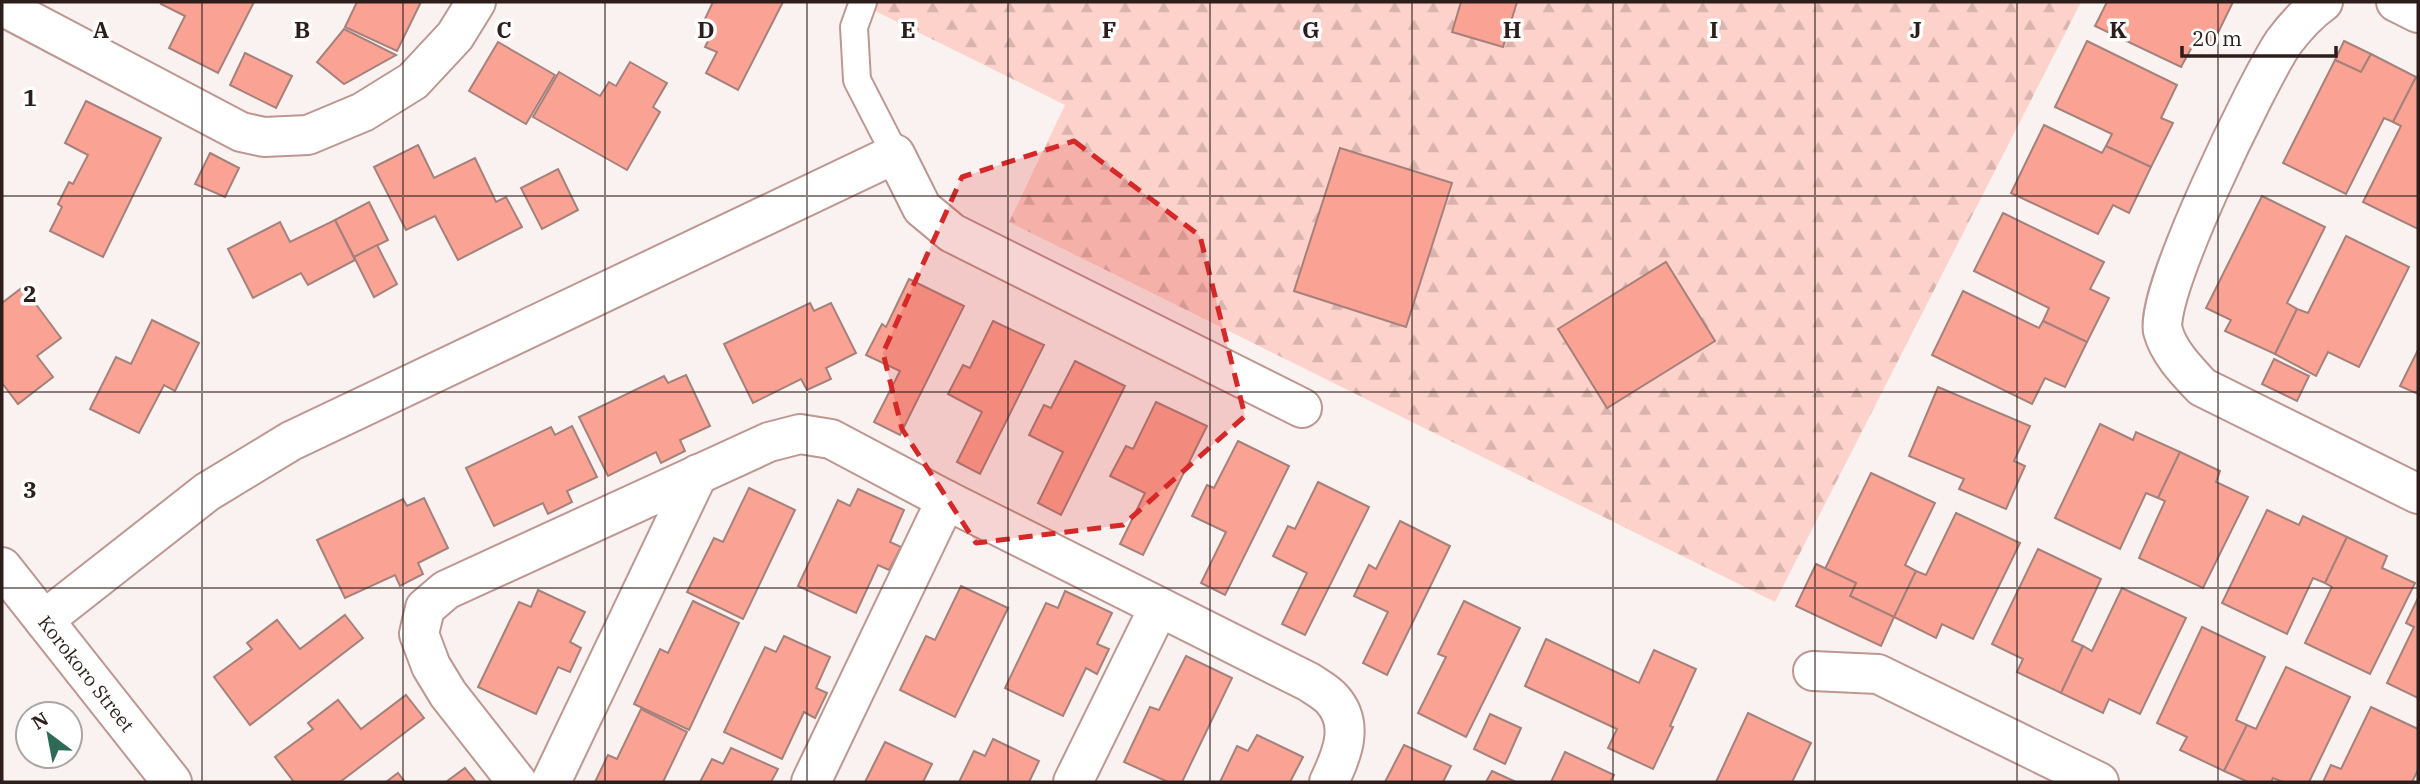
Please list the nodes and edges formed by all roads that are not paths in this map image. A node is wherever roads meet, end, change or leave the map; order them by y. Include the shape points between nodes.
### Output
1 (477, 2) edge
2 (863, 2) edge
3 (2323, 2) edge
4 (2396, 2) edge
5 (4, 7) edge
6 (2418, 13) edge
7 (895, 154) junction
8 (1303, 408) dead end
9 (698, 474) junction
10 (2418, 494) edge
11 (946, 500) junction
12 (2, 567) edge
13 (1159, 607) junction
14 (44, 620) junction
15 (1813, 671) dead end
16 (172, 782) edge
17 (517, 782) edge
18 (551, 782) edge
19 (811, 782) edge
20 (1073, 782) edge
21 (1329, 782) edge
22 (2099, 782) edge

1 - 5 street via 455,36 413,80 363,112 308,135 264,137 241,132
2 - 7 lane via 854,27 857,80
3 - 10 street via 2305,14 2282,45 2214,175 2163,311 2163,330 2180,363 2202,387
4 - 6 street
7 - 8 street via 922,208 952,233
7 - 14 street via 291,441 207,492
9 - 11 street via 769,442 800,434 831,439
9 - 17 street via 446,590 425,608 419,634 431,666
9 - 18 street
11 - 13 street
11 - 19 street
12 - 14 street, Korokoro Street
13 - 20 street
13 - 21 street via 1309,682 1331,698 1343,716 1346,737
14 - 16 street, Korokoro Street
15 - 22 street via 1878,674

